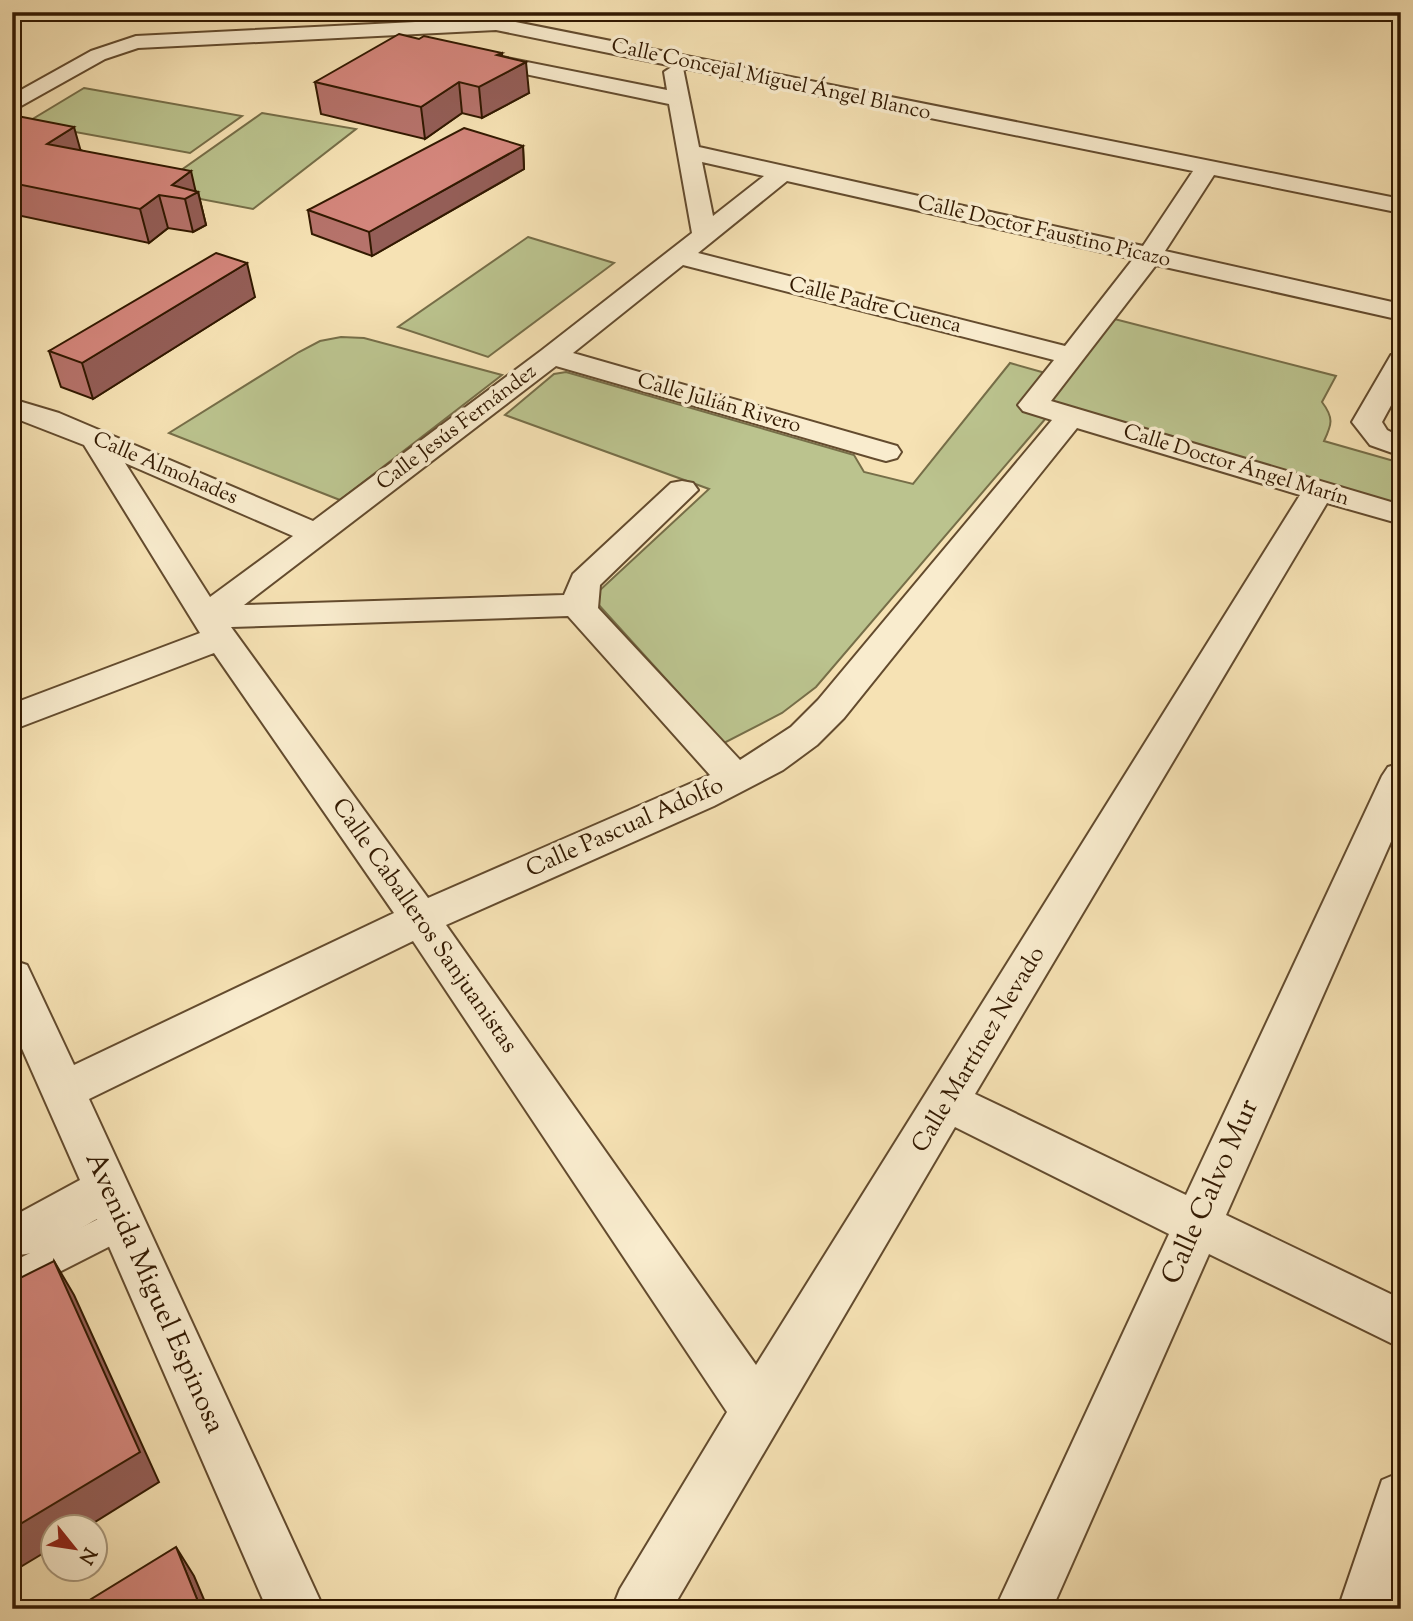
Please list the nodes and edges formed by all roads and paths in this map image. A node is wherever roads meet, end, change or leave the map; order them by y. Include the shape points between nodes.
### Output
1 (337, 30) junction
2 (201, 40) junction
3 (129, 44) junction
4 (433, 50) edge
5 (460, 55) edge
6 (674, 60) junction
7 (678, 99) junction
8 (12, 104) edge
9 (688, 152) junction
10 (1207, 168) junction
11 (783, 173) junction
12 (1401, 206) edge
13 (705, 235) junction
14 (679, 256) junction
15 (1149, 256) junction
16 (1401, 313) edge
17 (552, 356) junction
18 (1072, 356) junction
19 (1401, 361) edge
20 (12, 408) edge
21 (1071, 416) junction
22 (95, 439) junction
23 (1401, 447) edge
24 (886, 452) dead end
25 (682, 491) dead end
26 (1318, 491) junction
27 (1401, 516) edge
28 (316, 534) junction
29 (581, 605) junction
30 (213, 628) junction
31 (12, 718) edge
32 (1401, 776) edge
33 (735, 778) junction
34 (420, 919) junction
35 (12, 977) edge
36 (64, 1090) junction
37 (948, 1102) junction
38 (114, 1207) junction
39 (1195, 1225) junction
40 (12, 1233) edge
41 (12, 1280) edge
42 (1401, 1324) edge
43 (757, 1411) junction
44 (1401, 1499) edge
45 (296, 1609) edge
46 (640, 1609) edge
47 (1023, 1609) edge
48 (1366, 1609) edge

1 - 2 street, Calle Concejal Miguel Ángel Blanco
1 - 4 street
1 - 6 street, Calle Concejal Miguel Ángel Blanco via 496,24
2 - 3 street, Calle Concejal Miguel Ángel Blanco
2 - 3 street via 171,35 166,30 170,21
3 - 8 street via 98,55
5 - 7 street
6 - 7 street
6 - 10 street, Calle Concejal Miguel Ángel Blanco
7 - 9 street
9 - 11 street, Calle Doctor Faustino Picazo
9 - 13 street
10 - 12 street, Calle Concejal Miguel Ángel Blanco
10 - 15 street
11 - 13 street, Calle Jesús Fernández
11 - 15 street, Calle Doctor Faustino Picazo
13 - 14 street, Calle Jesús Fernández
14 - 17 street, Calle Jesús Fernández
14 - 18 street, Calle Padre Cuenca
15 - 16 street, Calle Doctor Faustino Picazo
15 - 18 street
17 - 24 street, Calle Julián Rivero
17 - 28 street, Calle Jesús Fernández
18 - 21 street, Calle Doctor Ángel Marín via 1033,404
19 - 23 street via 1367,422 1371,433
20 - 22 street, Calle Almohades
21 - 26 street, Calle Doctor Ángel Marín
21 - 33 street, Calle Pascual Adolfo via 831,709 770,761
22 - 28 street, Calle Almohades
22 - 30 street, Calle Caballeros Sanjuanistas
25 - 29 street via 585,581 579,595
26 - 27 street, Calle Doctor Ángel Marín
26 - 37 street, Calle Martínez Nevado
28 - 30 street, Calle Jesús Fernández
29 - 30 street
29 - 33 street
30 - 31 street
30 - 34 street, Calle Caballeros Sanjuanistas
32 - 39 street, Calle Calvo Mur
33 - 34 street, Calle Pascual Adolfo
34 - 36 street, Calle Pascual Adolfo
34 - 43 street, Calle Caballeros Sanjuanistas
35 - 36 street, Avenida Miguel Espinosa
36 - 38 street, Avenida Miguel Espinosa
37 - 39 street
37 - 43 street, Calle Martínez Nevado
38 - 40 street via 25,1234
38 - 41 lane
38 - 45 street, Avenida Miguel Espinosa
39 - 42 street
39 - 47 street, Calle Calvo Mur
43 - 46 street, Calle Martínez Nevado
44 - 48 street

